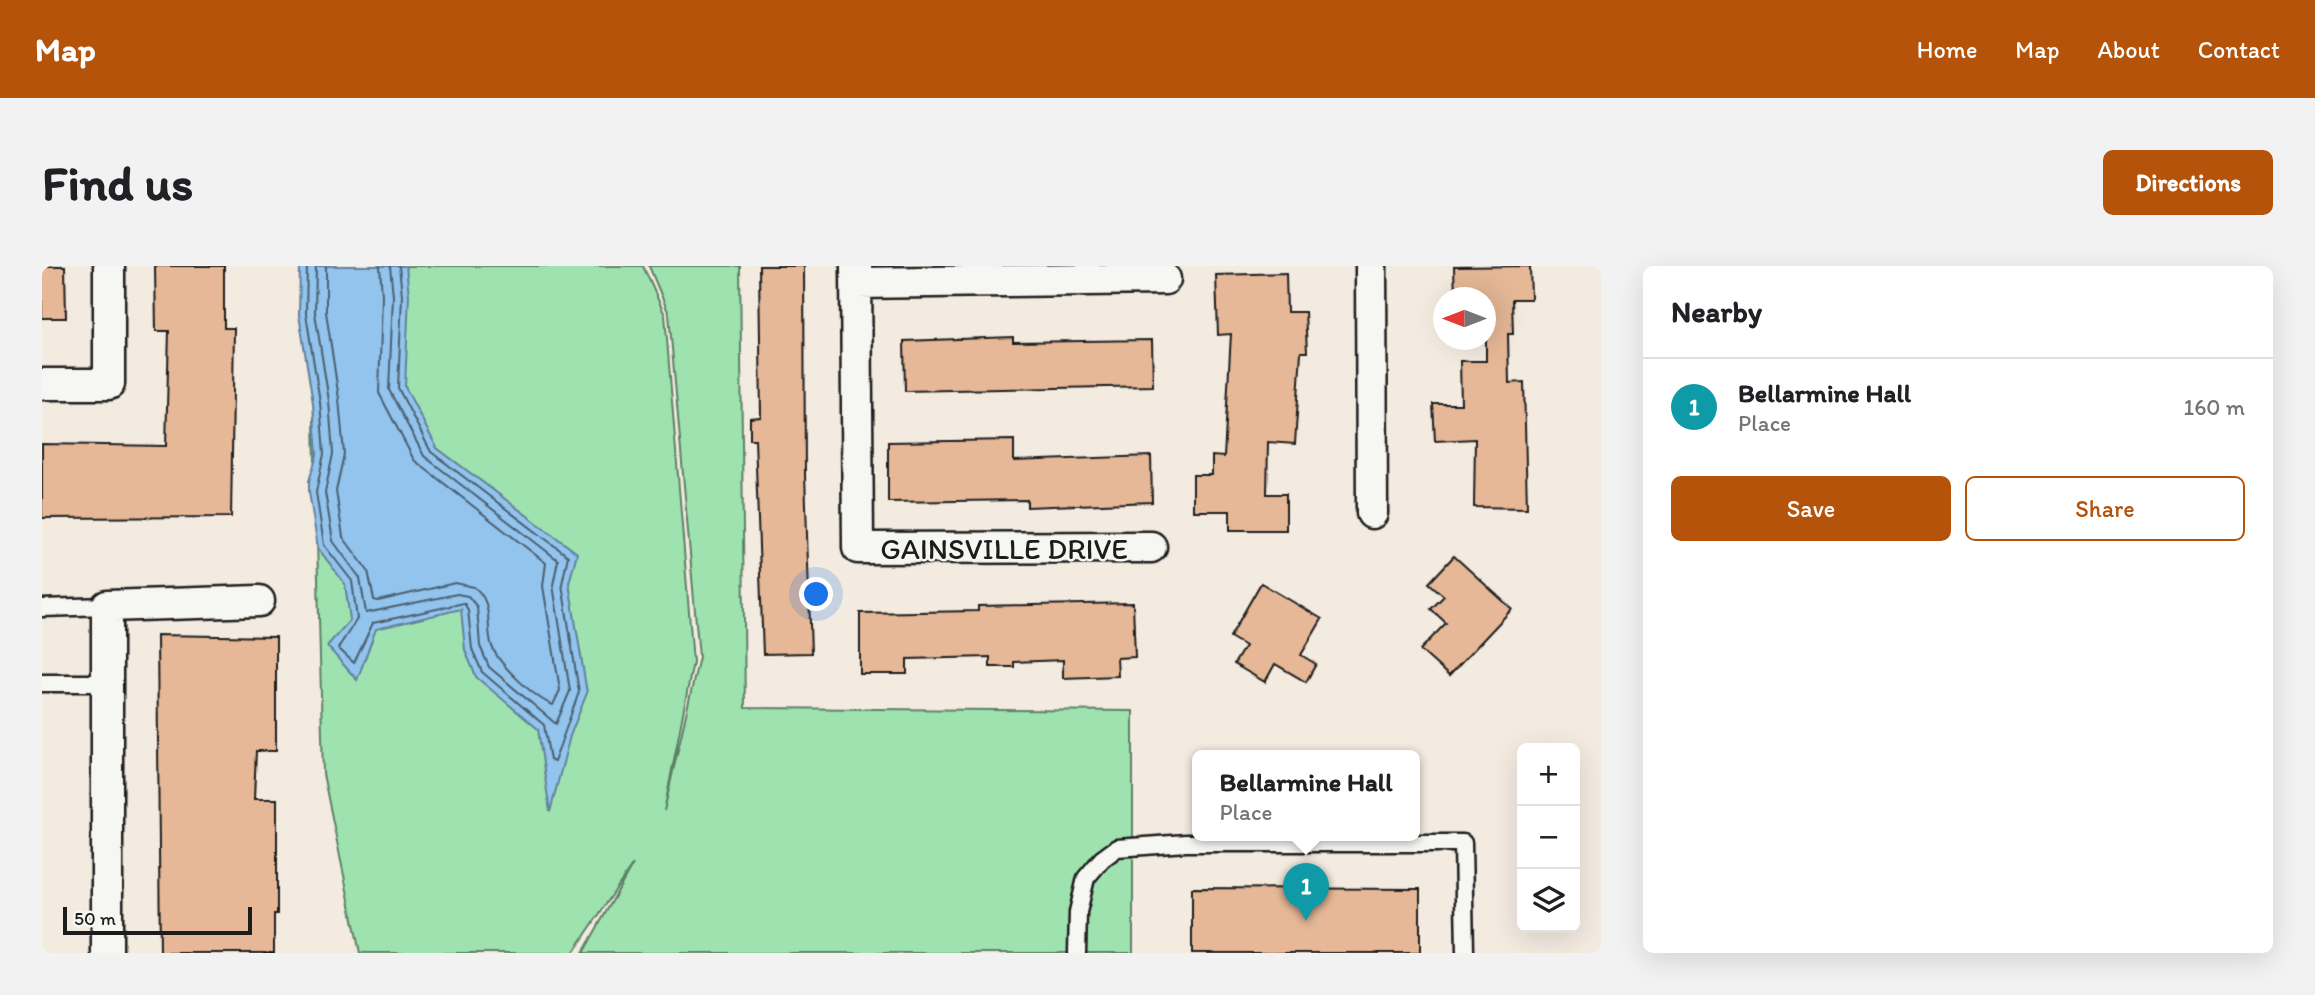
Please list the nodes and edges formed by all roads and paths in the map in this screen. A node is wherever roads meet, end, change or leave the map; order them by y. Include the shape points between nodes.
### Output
1 (109, 266) edge
2 (1371, 266) edge
3 (856, 274) edge
4 (1164, 279) dead end
5 (42, 384) edge
6 (1372, 513) dead end
7 (1151, 547) dead end
8 (259, 601) dead end
9 (107, 606) junction
10 (42, 608) edge
11 (42, 683) edge
12 (107, 683) junction
13 (107, 953) edge
14 (1077, 953) edge
15 (1465, 953) edge

1 - 5 street via 109,384
2 - 6 street
3 - 4 street
3 - 7 street, GAINSVILLE DRIVE via 858,548
8 - 9 street
9 - 10 lane
9 - 12 street
11 - 12 lane
12 - 13 street
14 - 15 lane via 1078,912 1086,878 1117,848 1463,844

